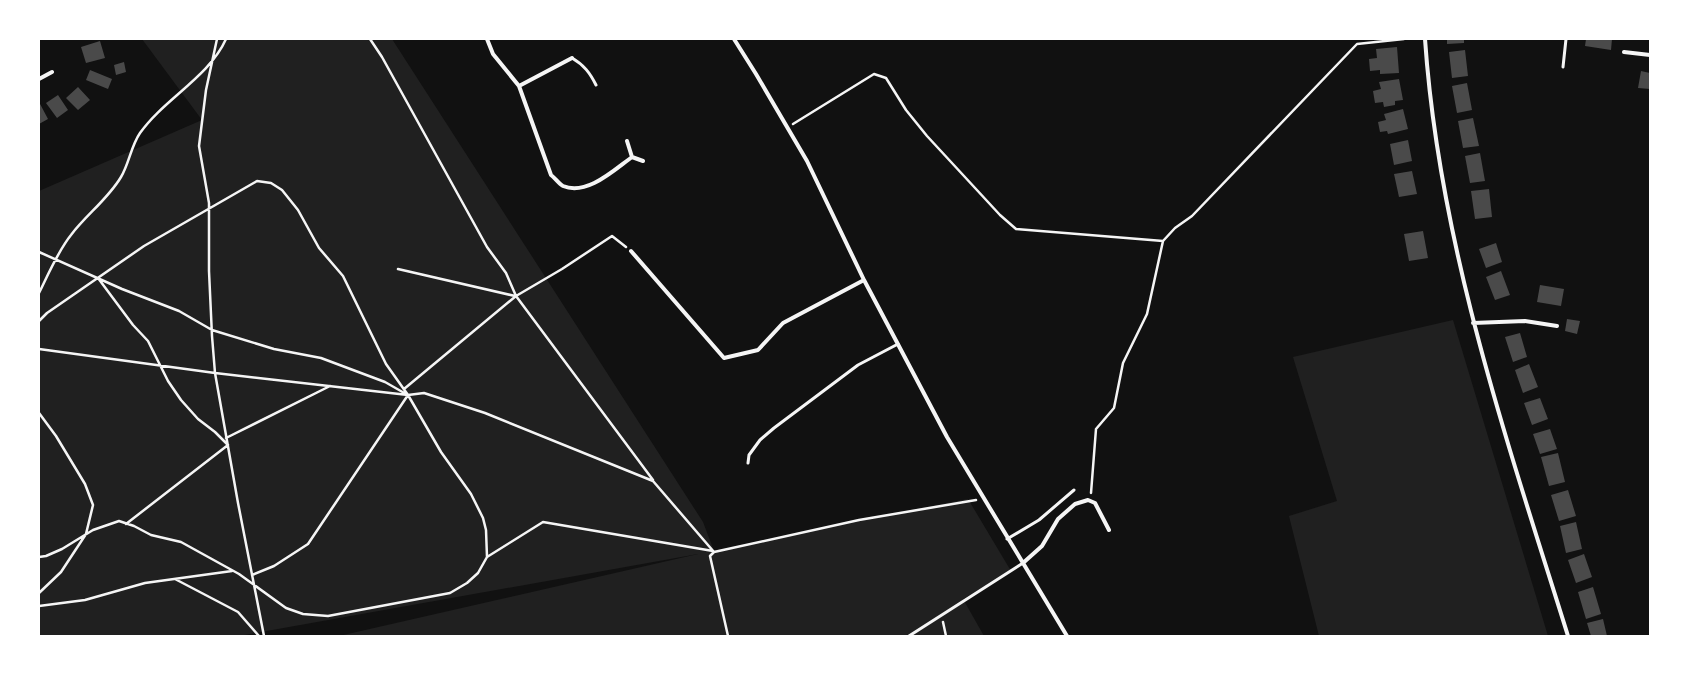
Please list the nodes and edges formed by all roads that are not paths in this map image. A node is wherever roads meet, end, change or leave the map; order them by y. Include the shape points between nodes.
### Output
1 (487, 39) edge
2 (734, 39) edge
3 (1425, 39) edge
4 (1566, 39) edge
5 (1624, 52) dead end
6 (1650, 55) edge
7 (572, 58) joint
8 (1563, 67) dead end
9 (52, 72) dead end
10 (39, 79) edge
11 (596, 85) dead end
12 (519, 86) junction
13 (627, 141) dead end
14 (632, 157) junction
15 (643, 161) dead end
16 (631, 251) road end
17 (864, 280) junction
18 (1473, 323) junction
19 (1557, 326) dead end
20 (898, 344) junction
21 (748, 463) dead end
22 (1074, 490) dead end
23 (1110, 530) dead end
24 (1007, 539) junction
25 (1023, 563) junction
26 (909, 636) edge
27 (1067, 636) edge
28 (1568, 636) edge

1 - 12 street via 493,54
2 - 17 street via 807,161
3 - 18 street via 1427,78 1445,191
4 - 8 lane
5 - 6 street
7 - 11 lane via 586,68
7 - 12 street
9 - 10 street
12 - 14 street via 551,175 562,185 577,188 595,183
13 - 14 street
14 - 15 street
16 - 17 street via 724,358 758,350 783,323
17 - 20 street
18 - 19 street via 1525,321
18 - 28 street
20 - 21 lane via 858,365 774,428 760,440 749,455
20 - 24 street via 947,437
22 - 24 lane via 1039,520
23 - 25 street via 1095,503 1088,500 1075,504 1058,519 1042,546
24 - 25 street
25 - 26 lane
25 - 27 street

